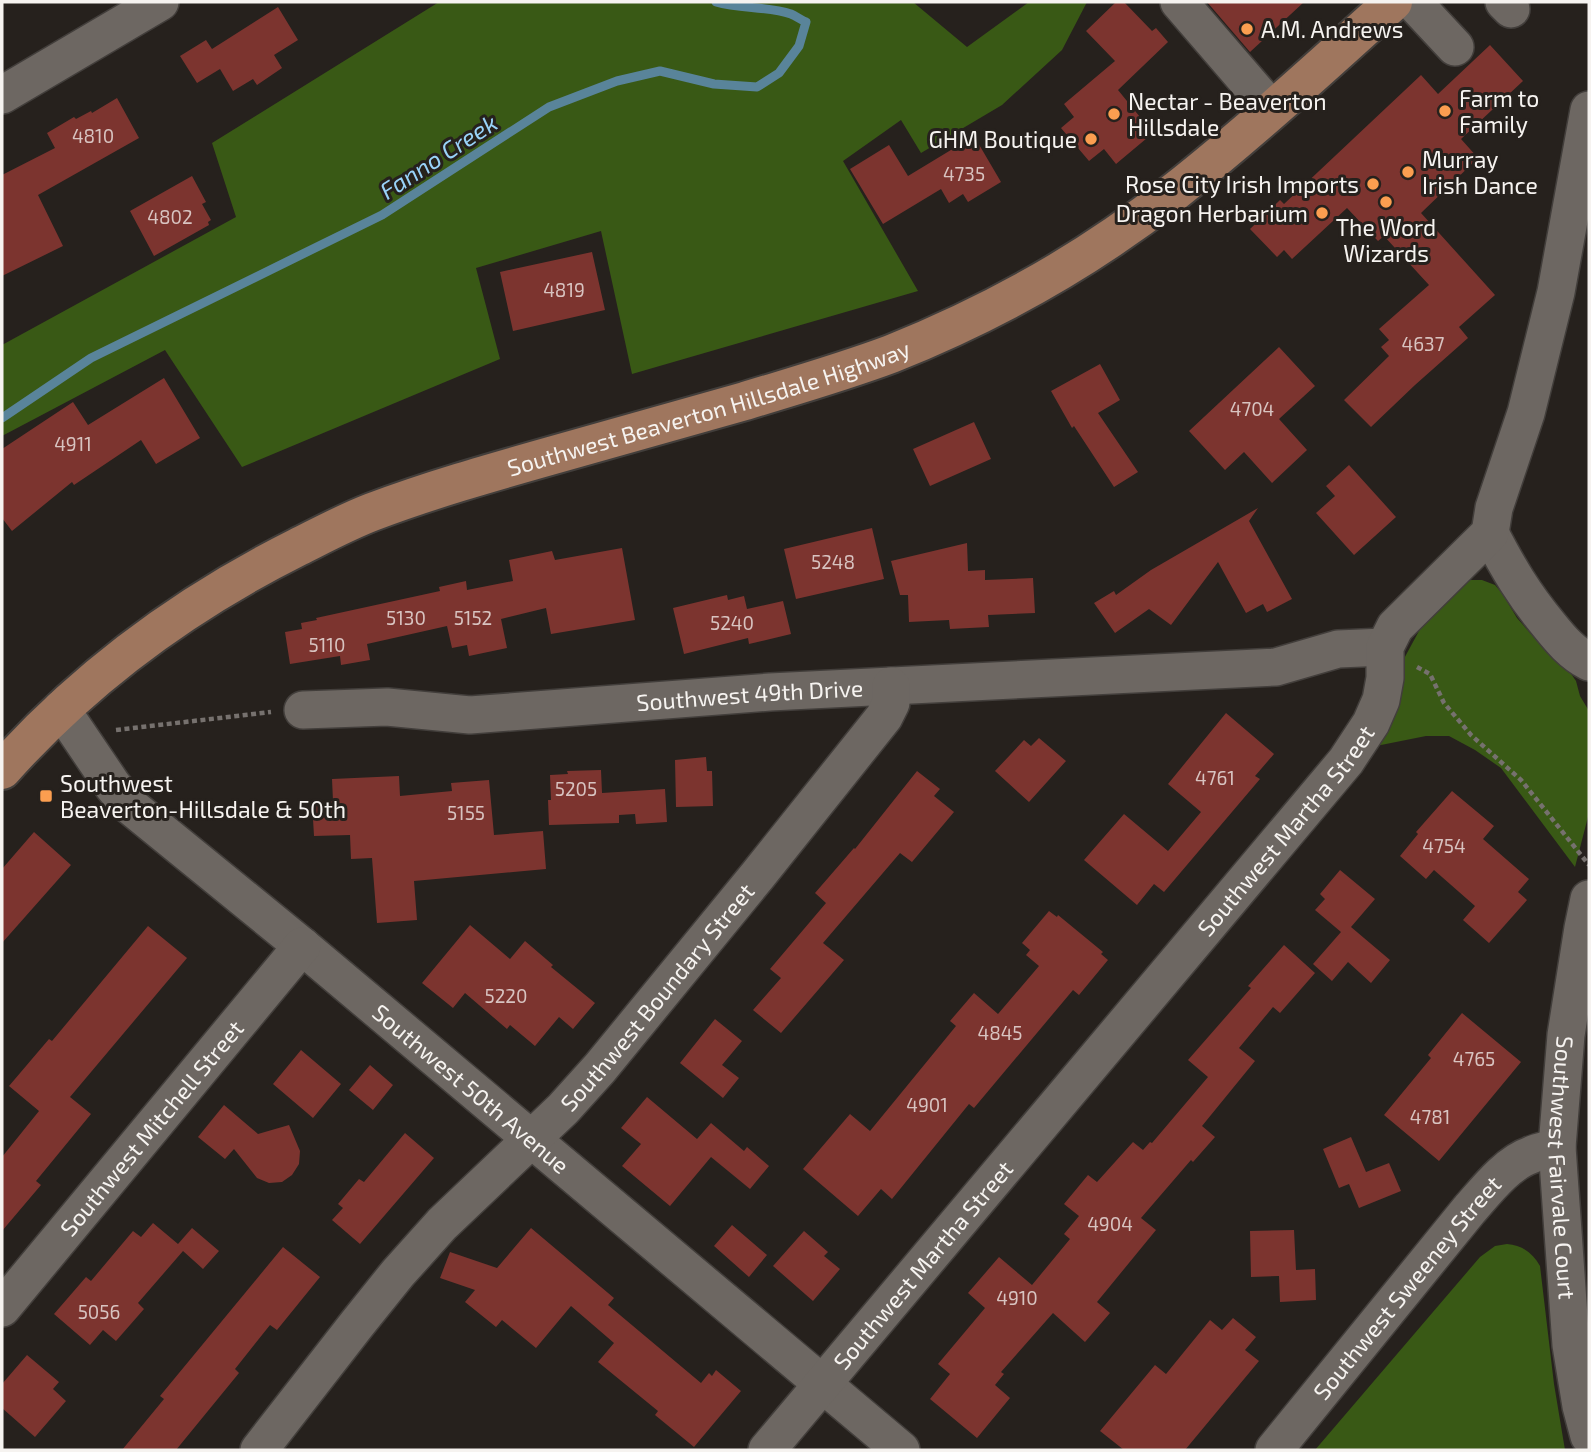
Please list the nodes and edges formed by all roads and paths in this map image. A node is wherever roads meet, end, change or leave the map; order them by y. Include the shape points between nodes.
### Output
1 (160, 2) edge
2 (1178, 2) edge
3 (1393, 2) edge
4 (1413, 2) edge
5 (1455, 47) dead end
6 (2, 95) edge
7 (1272, 110) junction
8 (1589, 110) edge
9 (1490, 533) junction
10 (1385, 648) junction
11 (1589, 662) edge
12 (891, 686) junction
13 (61, 709) junction
14 (303, 710) joint
15 (115, 730) dead end
16 (2, 770) edge
17 (1589, 865) edge
18 (1589, 899) edge
19 (302, 946) junction
20 (531, 1140) junction
21 (1558, 1147) junction
22 (2, 1308) edge
23 (824, 1384) junction
24 (1589, 1436) edge
25 (259, 1450) edge
26 (767, 1450) edge
27 (901, 1450) edge
28 (1274, 1450) edge

1 - 6 street
2 - 7 street
3 - 7 main road, Southwest Beaverton Hillsdale Highway
4 - 5 street
7 - 13 main road, Southwest Beaverton Hillsdale Highway via 1131,223 1046,279 971,319 827,377 487,474 369,513 268,562 178,616 124,654
8 - 9 street via 1556,292
9 - 10 street via 1395,627
9 - 11 street via 1524,593 1575,654
10 - 12 street, Southwest 49th Drive via 1338,649 1276,667
10 - 17 path via 1430,674 1444,703 1471,735 1521,779
10 - 23 street, Southwest Martha Street via 1381,700 1346,761
12 - 14 street, Southwest 49th Drive via 470,715 387,707
12 - 20 street, Southwest Boundary Street via 891,703 877,726 600,1068
13 - 16 main road, Southwest Beaverton Hillsdale Highway
13 - 19 street, Southwest 50th Avenue via 129,805
14 - 15 path
18 - 21 street, Southwest Fairvale Court via 1566,1035
19 - 20 street, Southwest 50th Avenue
19 - 22 street, Southwest Mitchell Street
20 - 23 street, Southwest 50th Avenue
20 - 25 street, Southwest Boundary Street via 407,1263
21 - 24 street, Southwest Fairvale Court via 1571,1345
21 - 28 street, Southwest Sweeney Street via 1528,1155 1491,1186
23 - 26 street, Southwest Martha Street
23 - 27 street, Southwest 50th Avenue

